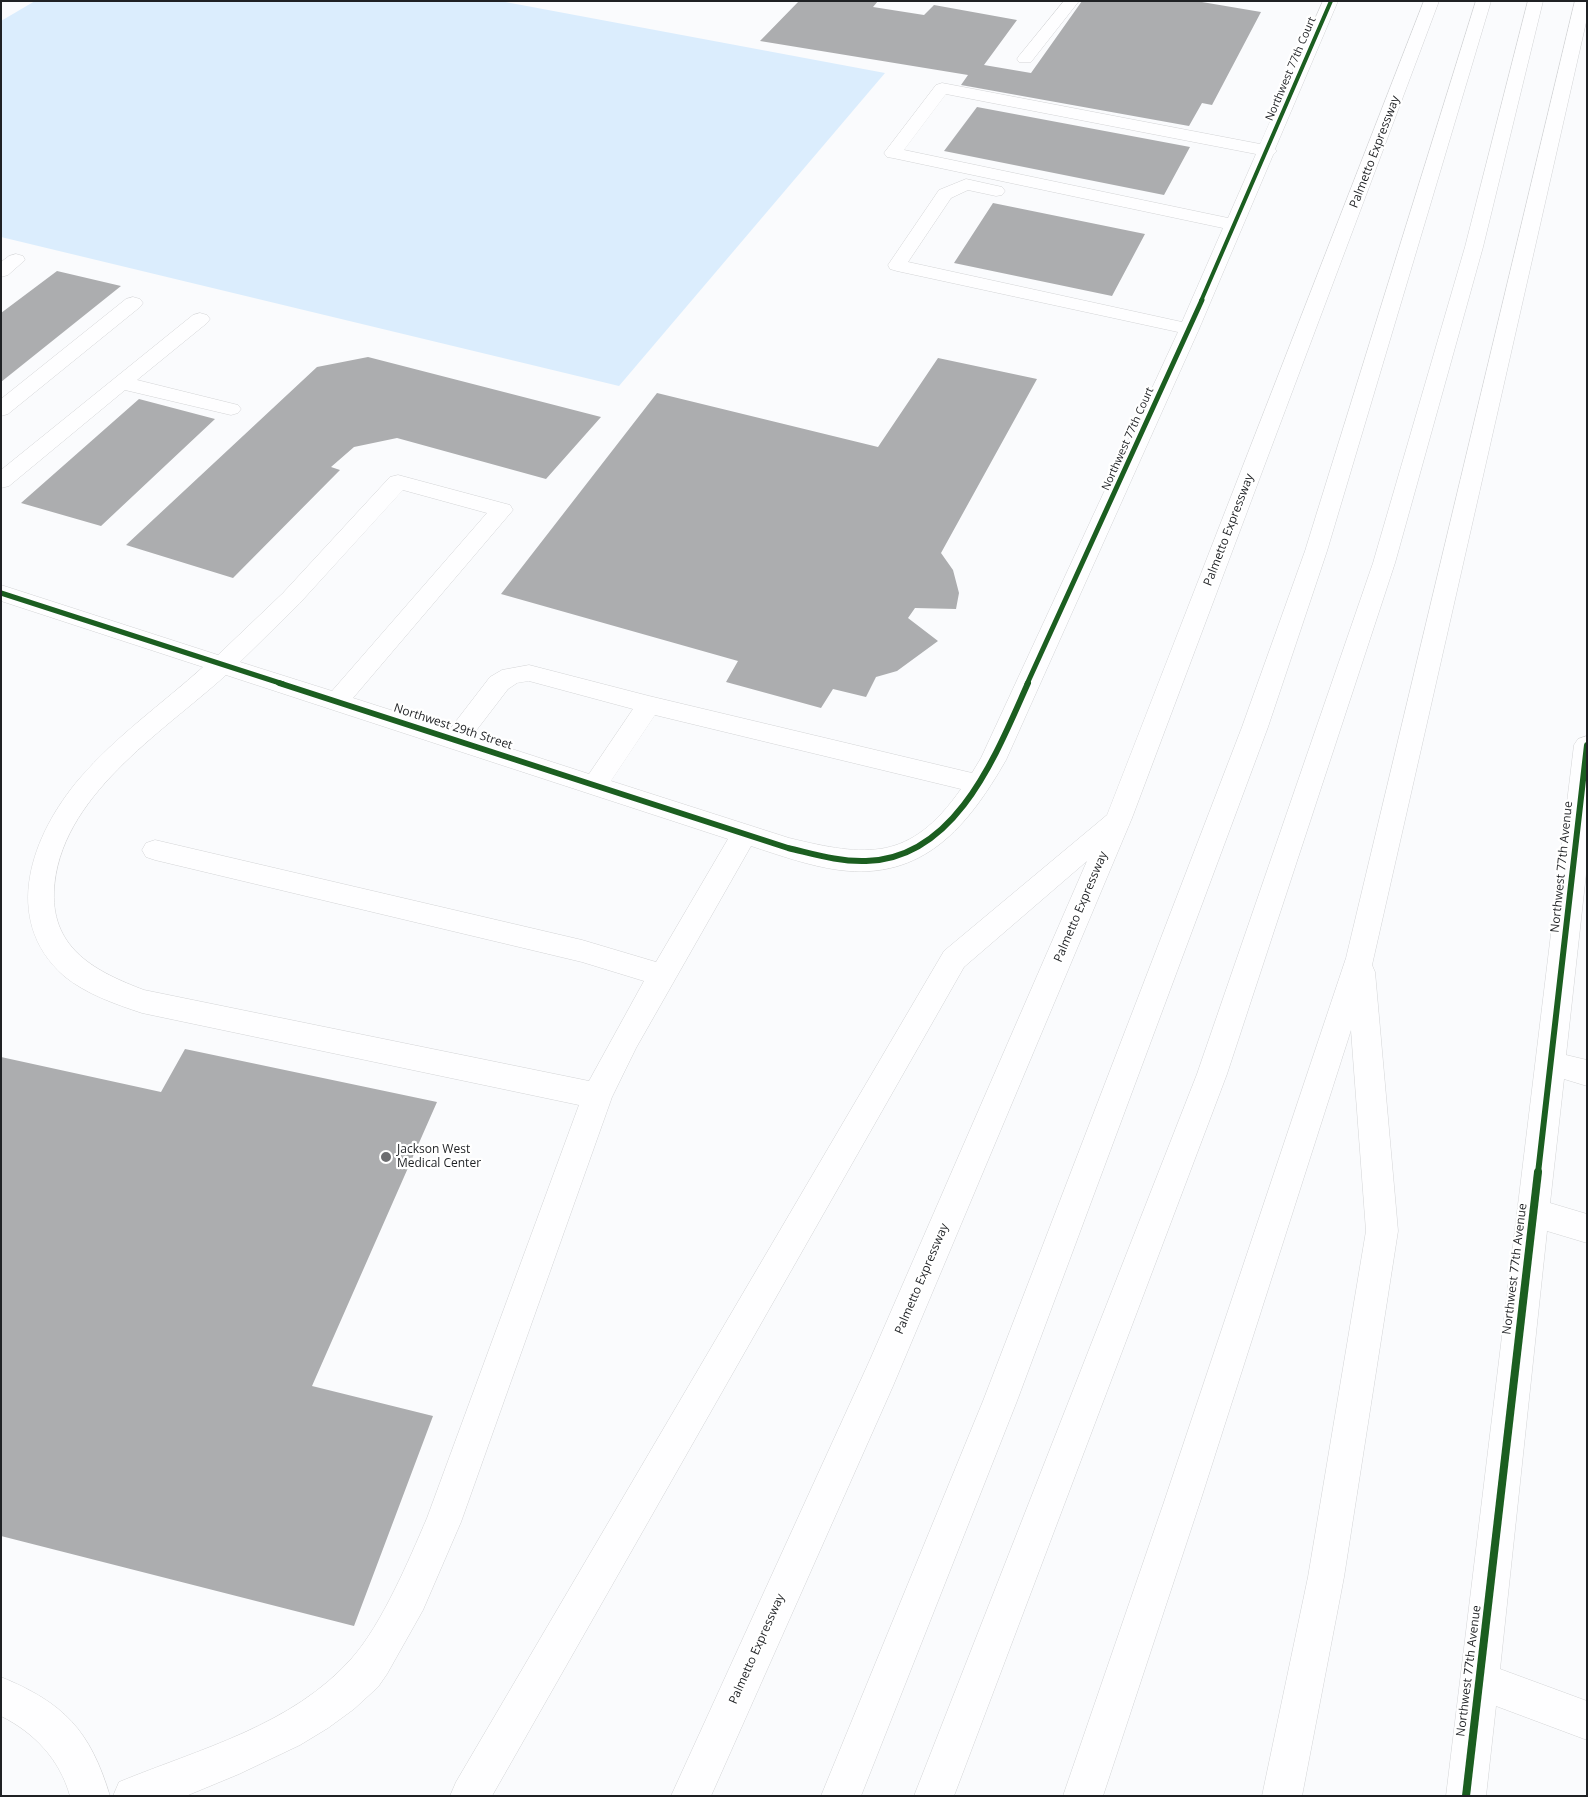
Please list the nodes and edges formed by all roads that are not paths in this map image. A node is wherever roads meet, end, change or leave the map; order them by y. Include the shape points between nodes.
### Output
1 (1072, 1) edge
2 (1331, 1) edge
3 (1432, 1) edge
4 (1484, 1) edge
5 (1536, 1) edge
6 (1582, 1) edge
7 (1025, 59) dead end
8 (1268, 151) junction
9 (1214, 235) junction
10 (133, 303) dead end
11 (200, 319) dead end
12 (1189, 329) junction
13 (122, 383) junction
14 (231, 409) dead end
15 (1, 410) edge
16 (1, 481) edge
17 (1, 593) edge
18 (222, 665) junction
19 (337, 701) junction
20 (649, 705) junction
21 (455, 740) junction
22 (1587, 745) edge
23 (978, 784) junction
24 (594, 786) junction
25 (1119, 818) junction
26 (1582, 825) edge
27 (744, 834) junction
28 (155, 850) dead end
29 (901, 854) joint
30 (1577, 922) edge
31 (1360, 958) junction
32 (662, 975) junction
33 (1551, 1063) junction
34 (1587, 1073) edge
35 (597, 1096) junction
36 (1533, 1212) junction
37 (1587, 1229) edge
38 (1480, 1681) junction
39 (1, 1696) edge
40 (1587, 1721) edge
41 (90, 1796) edge
42 (134, 1796) edge
43 (470, 1796) edge
44 (691, 1796) edge
45 (841, 1796) edge
46 (934, 1796) edge
47 (1082, 1796) edge
48 (1282, 1796) edge
49 (1466, 1796) edge

1 - 7 main road
2 - 8 main road, Northwest 77th Court
3 - 25 main road, Palmetto Expressway
4 - 45 main road via 1316,551 1255,727 1000,1401
5 - 46 main road via 1474,247 1384,563 1212,1074
6 - 31 main road
8 - 9 main road, Northwest 77th Court
8 - 9 main road via 942,88 893,152
9 - 12 main road, Northwest 77th Court
9 - 12 main road via 966,184 945,194 897,265
10 - 15 main road
11 - 13 main road
12 - 23 main road, Northwest 77th Court via 993,760
13 - 14 main road
13 - 16 main road
17 - 18 main road, Northwest 29th Street
18 - 19 main road, Northwest 29th Street
18 - 19 main road via 268,622 398,482 502,510
18 - 35 main road via 153,722 75,801 45,856 40,880 41,914 50,943 86,976 142,1001
19 - 21 main road, Northwest 29th Street
20 - 21 main road via 542,675 511,676 490,692
20 - 23 main road
20 - 24 main road
21 - 24 main road, Northwest 29th Street
22 - 26 main road, Northwest 77th Avenue
23 - 29 main road, Northwest 77th Court via 942,830 917,848
24 - 27 main road, Northwest 29th Street
25 - 43 main road via 954,959
25 - 44 main road, Palmetto Expressway via 881,1374
26 - 30 main road, Northwest 77th Avenue
27 - 29 main road, Northwest 29th Street via 841,860 871,860
27 - 32 main road
28 - 32 main road via 582,951
30 - 33 main road, Northwest 77th Avenue
31 - 47 main road
31 - 48 main road via 1382,1231 1326,1577
32 - 35 main road
33 - 34 main road
33 - 36 main road, Northwest 77th Avenue
35 - 42 main road via 461,1476 415,1588 385,1643 364,1673 331,1702 289,1730 224,1761
36 - 37 main road
36 - 38 main road, Northwest 77th Avenue
38 - 40 main road
38 - 49 main road, Northwest 77th Avenue
39 - 41 main road via 34,1712 58,1733 76,1761

